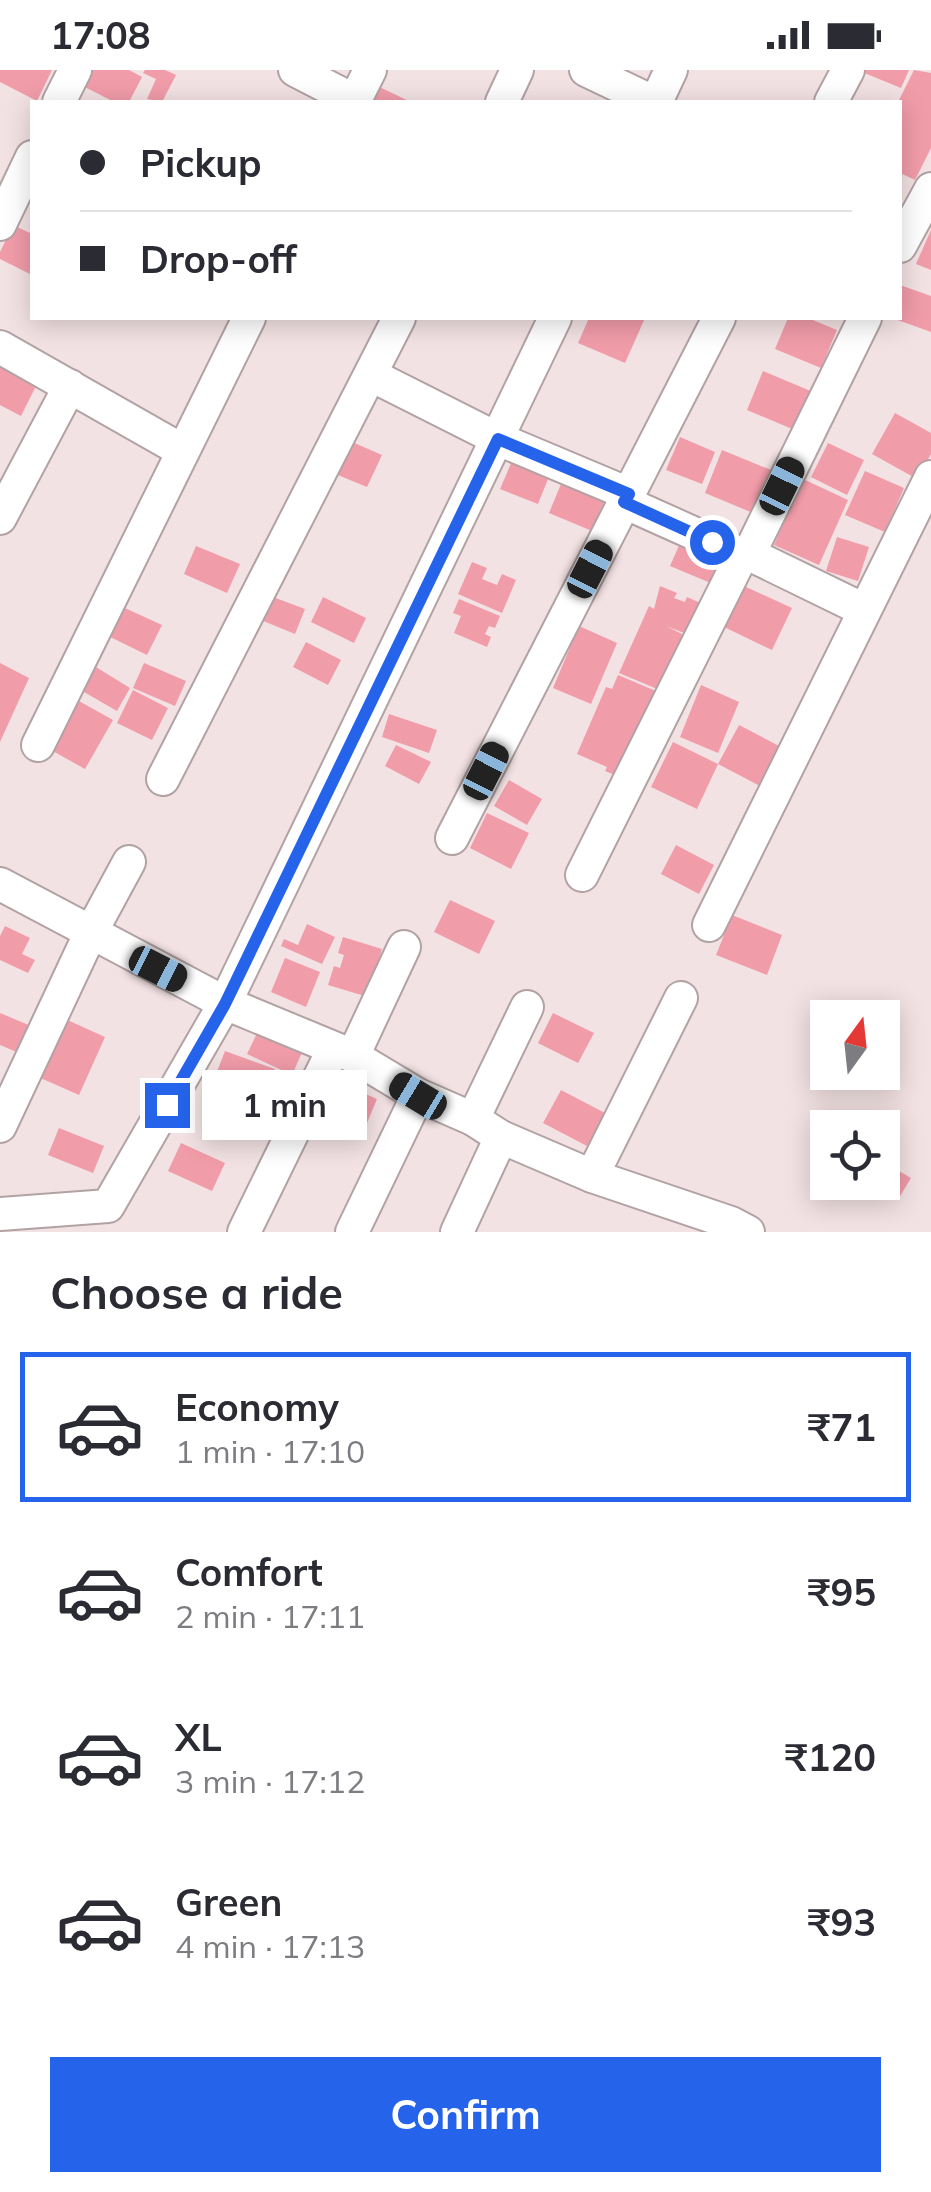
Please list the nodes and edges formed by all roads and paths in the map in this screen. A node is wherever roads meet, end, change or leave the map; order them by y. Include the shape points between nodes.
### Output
1 (74, 70) edge
2 (295, 70) edge
3 (370, 70) edge
4 (518, 70) edge
5 (586, 70) edge
6 (671, 70) edge
7 (848, 70) edge
8 (60, 100) edge
9 (351, 100) edge
10 (356, 100) edge
11 (503, 100) edge
12 (650, 100) edge
13 (655, 100) edge
14 (832, 100) edge
15 (30, 161) edge
16 (931, 190) edge
17 (0, 224) edge
18 (904, 227) edge
19 (248, 320) edge
20 (398, 320) edge
21 (554, 320) edge
22 (718, 320) edge
23 (864, 320) edge
24 (0, 347) edge
25 (372, 375) junction
26 (70, 386) junction
27 (498, 439) junction
28 (183, 451) junction
29 (931, 477) edge
30 (626, 498) junction
31 (0, 518) edge
32 (746, 555) junction
33 (864, 610) junction
34 (38, 746) dead end
35 (163, 779) dead end
36 (452, 838) dead end
37 (129, 862) dead end
38 (582, 875) dead end
39 (0, 884) edge
40 (709, 925) dead end
41 (90, 934) junction
42 (404, 947) dead end
43 (681, 998) dead end
44 (225, 1004) junction
45 (527, 1007) dead end
46 (343, 1053) junction
47 (418, 1096) junction
48 (473, 1119) junction
49 (0, 1126) edge
50 (502, 1136) junction
51 (592, 1176) junction
52 (0, 1214) edge
53 (244, 1232) edge
54 (352, 1232) edge
55 (457, 1232) edge
56 (748, 1232) edge

1 - 8 street
2 - 9 street
3 - 10 street
4 - 11 street
5 - 12 street
6 - 13 street
7 - 14 street
15 - 17 street
16 - 18 street
19 - 28 street
20 - 25 street
21 - 27 street
22 - 30 street
23 - 32 street
24 - 26 street
25 - 27 street
25 - 35 street
26 - 28 street
26 - 31 street
27 - 30 street
27 - 44 street
28 - 34 street
29 - 33 street
30 - 32 street
30 - 36 street
32 - 33 street
32 - 38 street
33 - 40 street
37 - 41 street
39 - 41 street
41 - 44 street
41 - 49 street
42 - 46 street
43 - 51 street
44 - 46 street
44 - 52 street via 108,1206
45 - 48 street
46 - 47 street
46 - 53 street
47 - 48 street
47 - 54 street
48 - 50 street
50 - 51 street
50 - 55 street
51 - 56 street

